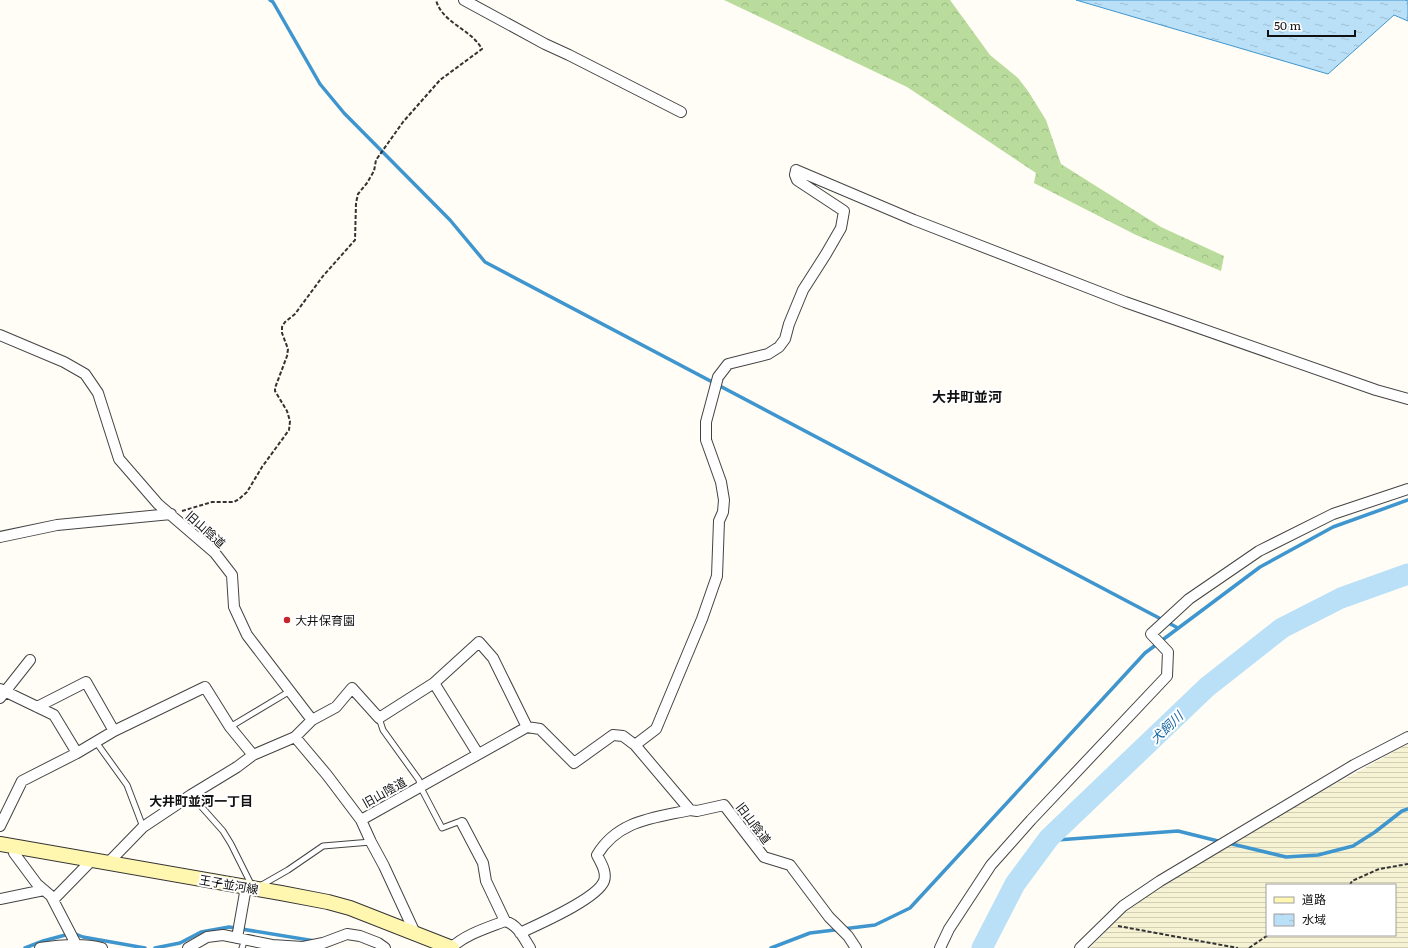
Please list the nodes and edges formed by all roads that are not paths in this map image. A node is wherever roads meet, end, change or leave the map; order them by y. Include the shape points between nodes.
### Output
1 (464, 0) edge
2 (680, 112) dead end
3 (0, 336) edge
4 (1408, 399) edge
5 (1408, 489) edge
6 (171, 514) junction
7 (0, 537) edge
8 (30, 660) dead end
9 (434, 683) junction
10 (290, 691) junction
11 (2, 693) edge
12 (37, 707) junction
13 (379, 718) junction
14 (312, 720) junction
15 (230, 727) junction
16 (527, 727) junction
17 (114, 731) junction
18 (295, 737) junction
19 (1408, 737) edge
20 (96, 742) junction
21 (635, 745) junction
22 (77, 753) junction
23 (478, 754) junction
24 (253, 755) junction
25 (420, 786) junction
26 (191, 795) junction
27 (690, 810) junction
28 (1, 819) edge
29 (361, 820) junction
30 (462, 823) joint
31 (143, 827) junction
32 (371, 842) junction
33 (0, 844) edge
34 (15, 846) junction
35 (92, 860) junction
36 (108, 863) junction
37 (251, 888) junction
38 (44, 890) junction
39 (0, 899) edge
40 (53, 900) junction
41 (505, 921) junction
42 (416, 933) junction
43 (520, 933) junction
44 (241, 942) edge
45 (78, 947) edge
46 (40, 948) edge
47 (102, 948) edge
48 (188, 948) edge
49 (385, 948) edge
50 (451, 948) edge
51 (530, 948) edge
52 (856, 948) edge
53 (940, 948) edge
54 (1080, 948) edge

1 - 2 street
3 - 6 street, 旧山陰道 via 64,362 85,374 98,393 119,459 158,504
4 - 21 street via 1125,302 914,220 796,170 797,180 844,211 841,228 803,290 785,339 779,347 768,354 728,364 718,377 706,422 706,440 721,482 724,500 719,521 717,576 656,729
5 - 53 street via 1333,514 1259,551 1189,599 1151,634 1168,652 1167,676 991,865 949,929
6 - 7 street via 57,525
6 - 10 street, 旧山陰道 via 215,553 232,575 234,607 246,635
8 - 11 street
9 - 13 street
9 - 16 street via 479,642 492,658
9 - 23 street
10 - 14 street, 旧山陰道
10 - 15 lane
11 - 12 street
12 - 17 street via 86,682
12 - 22 street via 54,715
13 - 14 street via 352,688 336,707
13 - 25 lane via 383,730 419,780
14 - 18 street
15 - 17 street via 205,687
15 - 24 street
16 - 21 street via 540,729 574,763 613,735 623,736
16 - 23 street, 旧山陰道
17 - 20 street
18 - 24 street
18 - 29 street, 旧山陰道
19 - 54 street via 1354,766 1160,881 1123,906
20 - 22 street
20 - 31 lane via 127,785
21 - 27 street
22 - 28 street via 22,781
23 - 25 street, 旧山陰道
24 - 26 street
25 - 29 street, 旧山陰道
25 - 30 lane via 442,828
26 - 31 street
26 - 37 lane via 223,830
27 - 43 street via 634,823 619,831 603,844 597,855 605,871 604,882 596,892 583,902
27 - 52 street, 旧山陰道 via 697,811 724,805 764,857 790,865
29 - 32 street
30 - 41 street via 483,863 486,880
31 - 36 street
32 - 37 lane via 323,846 288,870
32 - 42 street
33 - 34 main road, 王子並河線
34 - 35 main road, 王子並河線
34 - 38 street via 14,853
35 - 36 main road, 王子並河線
35 - 40 street
36 - 37 main road, 王子並河線
37 - 42 main road, 王子並河線 via 350,908
37 - 44 street
38 - 39 street
38 - 40 street
40 - 45 street
41 - 43 street via 513,924
41 - 50 street via 468,936
42 - 50 main road, 王子並河線
43 - 51 street
44 - 48 street via 223,935 207,937
44 - 49 street via 303,947 347,934 360,936
45 - 46 street via 59,945
45 - 47 street

